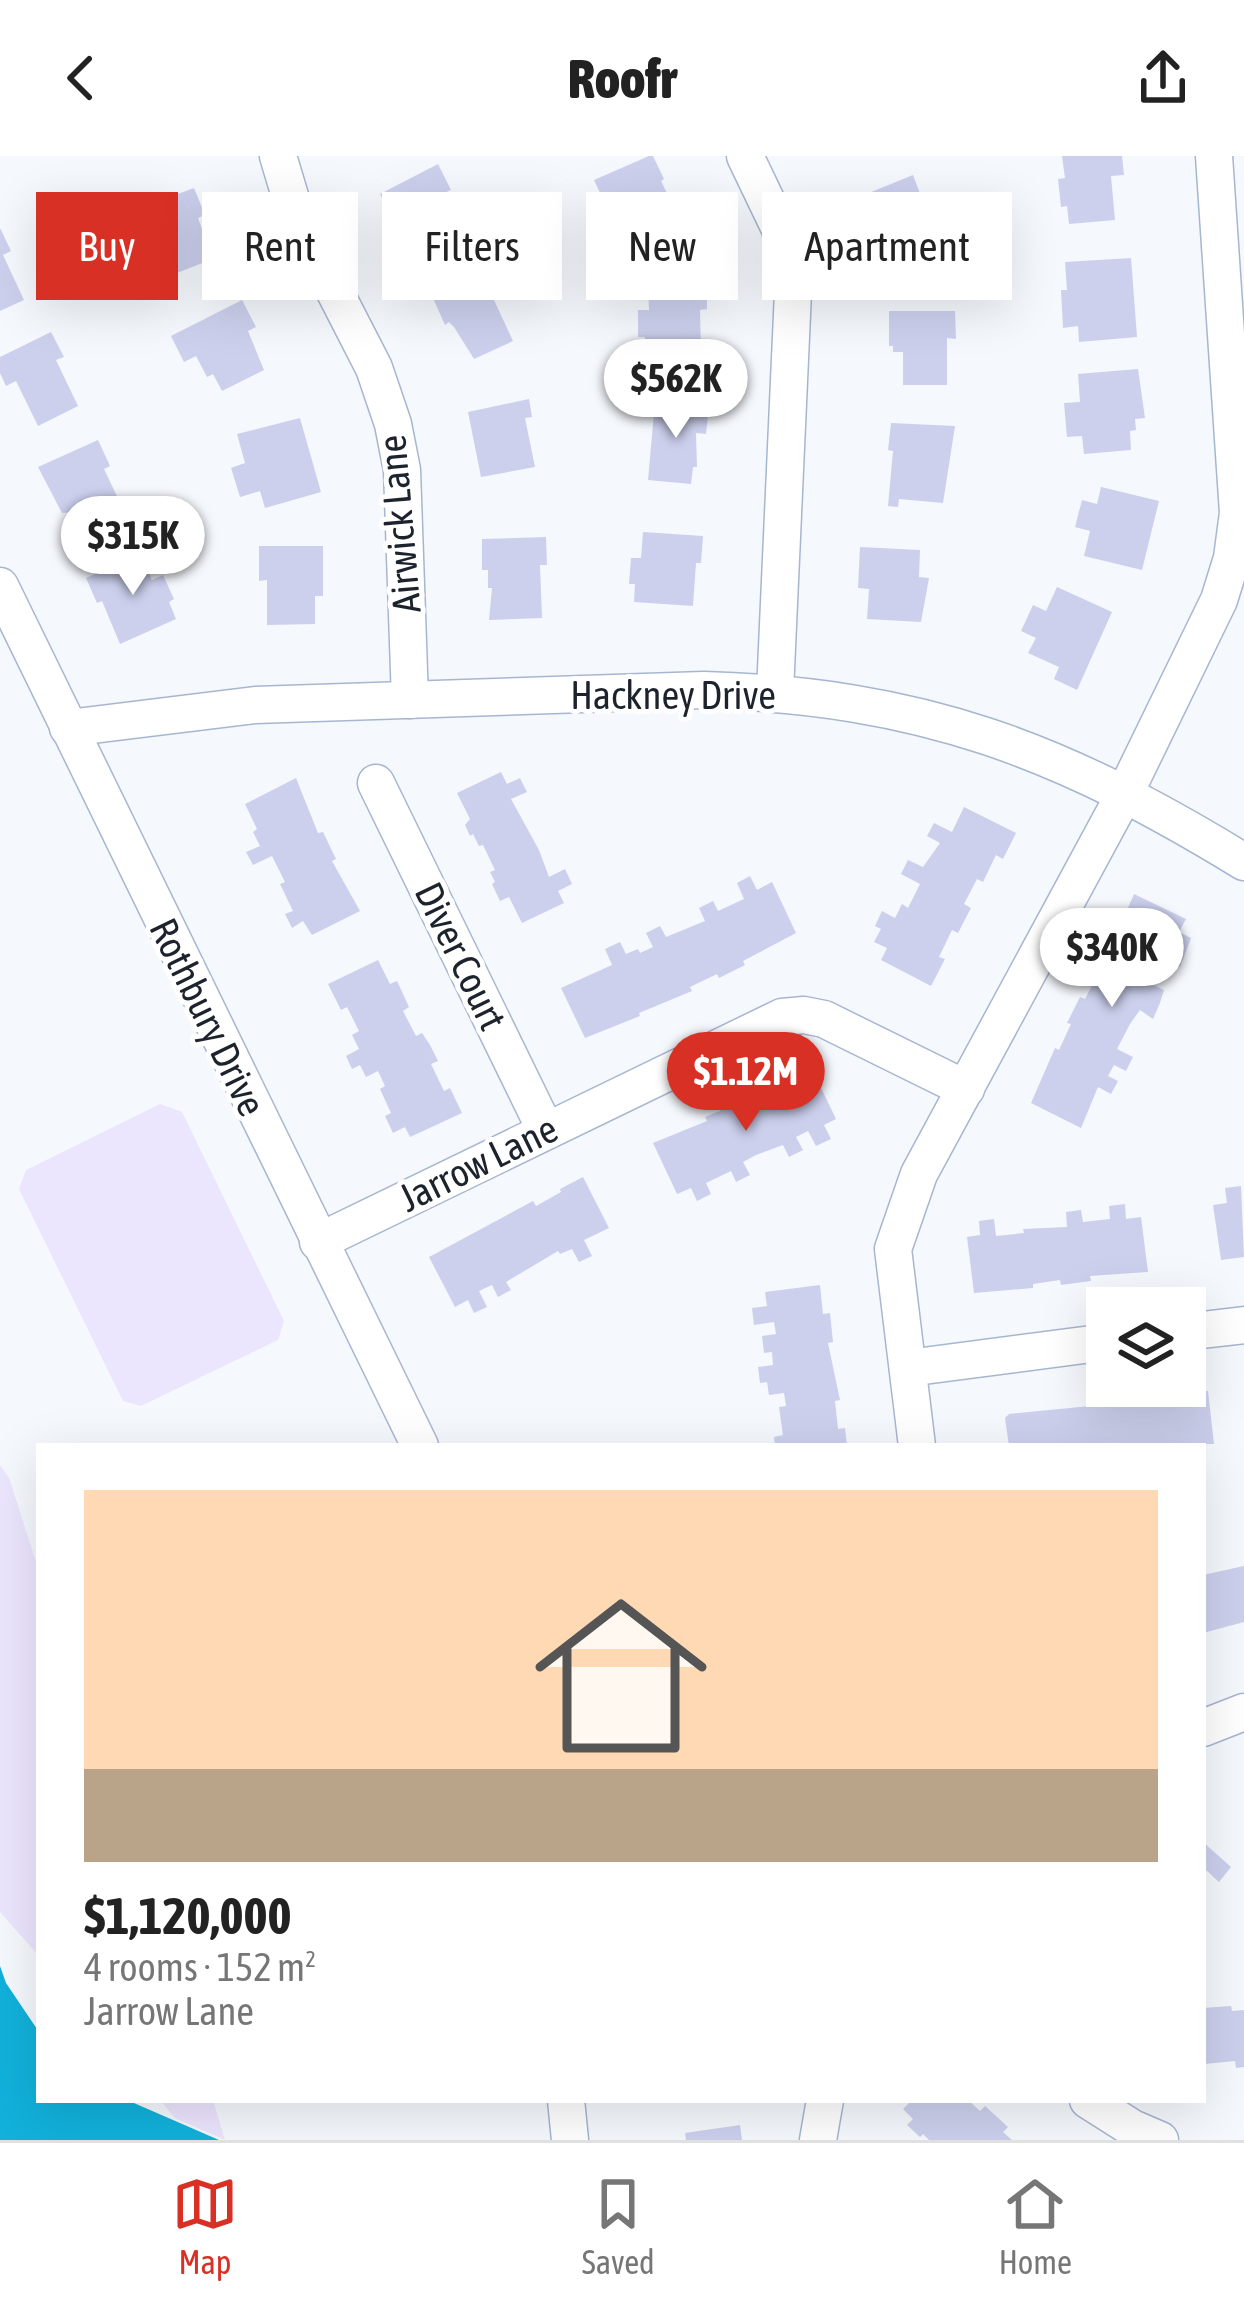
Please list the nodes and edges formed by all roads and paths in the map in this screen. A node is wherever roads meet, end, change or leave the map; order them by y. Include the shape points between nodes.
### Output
1 (278, 156) edge
2 (745, 156) edge
3 (1214, 156) edge
4 (0, 586) edge
5 (775, 692) junction
6 (410, 700) junction
7 (68, 728) junction
8 (376, 783) dead end
9 (1125, 793) junction
10 (1244, 862) edge
11 (966, 1089) junction
12 (545, 1129) junction
13 (317, 1242) junction
14 (1244, 1325) edge
15 (1206, 1330) edge
16 (1086, 1345) edge
17 (908, 1368) junction
18 (418, 1443) edge
19 (917, 1443) edge
20 (1244, 1712) edge
21 (1206, 1727) edge
22 (566, 2103) edge
23 (824, 2103) edge
24 (1093, 2103) edge
25 (570, 2140) edge
26 (818, 2140) edge
27 (1160, 2140) edge

1 - 6 street, Airwick Lane via 296,216 374,368 393,424 402,470
2 - 5 street via 780,229 793,292
3 - 9 street via 1238,513 1232,558
4 - 7 street, Rothbury Drive
5 - 6 street, Hackney Drive
5 - 9 street, Hackney Drive via 942,720
6 - 7 street, Hackney Drive via 255,705
7 - 13 street, Rothbury Drive
8 - 12 street, Diver Court
9 - 10 street, Hackney Drive
9 - 11 street
11 - 12 street, Jarrow Lane via 824,1018 782,1017
11 - 17 street via 919,1174 893,1249
12 - 13 street, Jarrow Lane
13 - 18 street, Rothbury Drive
14 - 15 street
16 - 17 street
17 - 19 street
20 - 21 street
22 - 25 street
23 - 26 street
24 - 27 street

